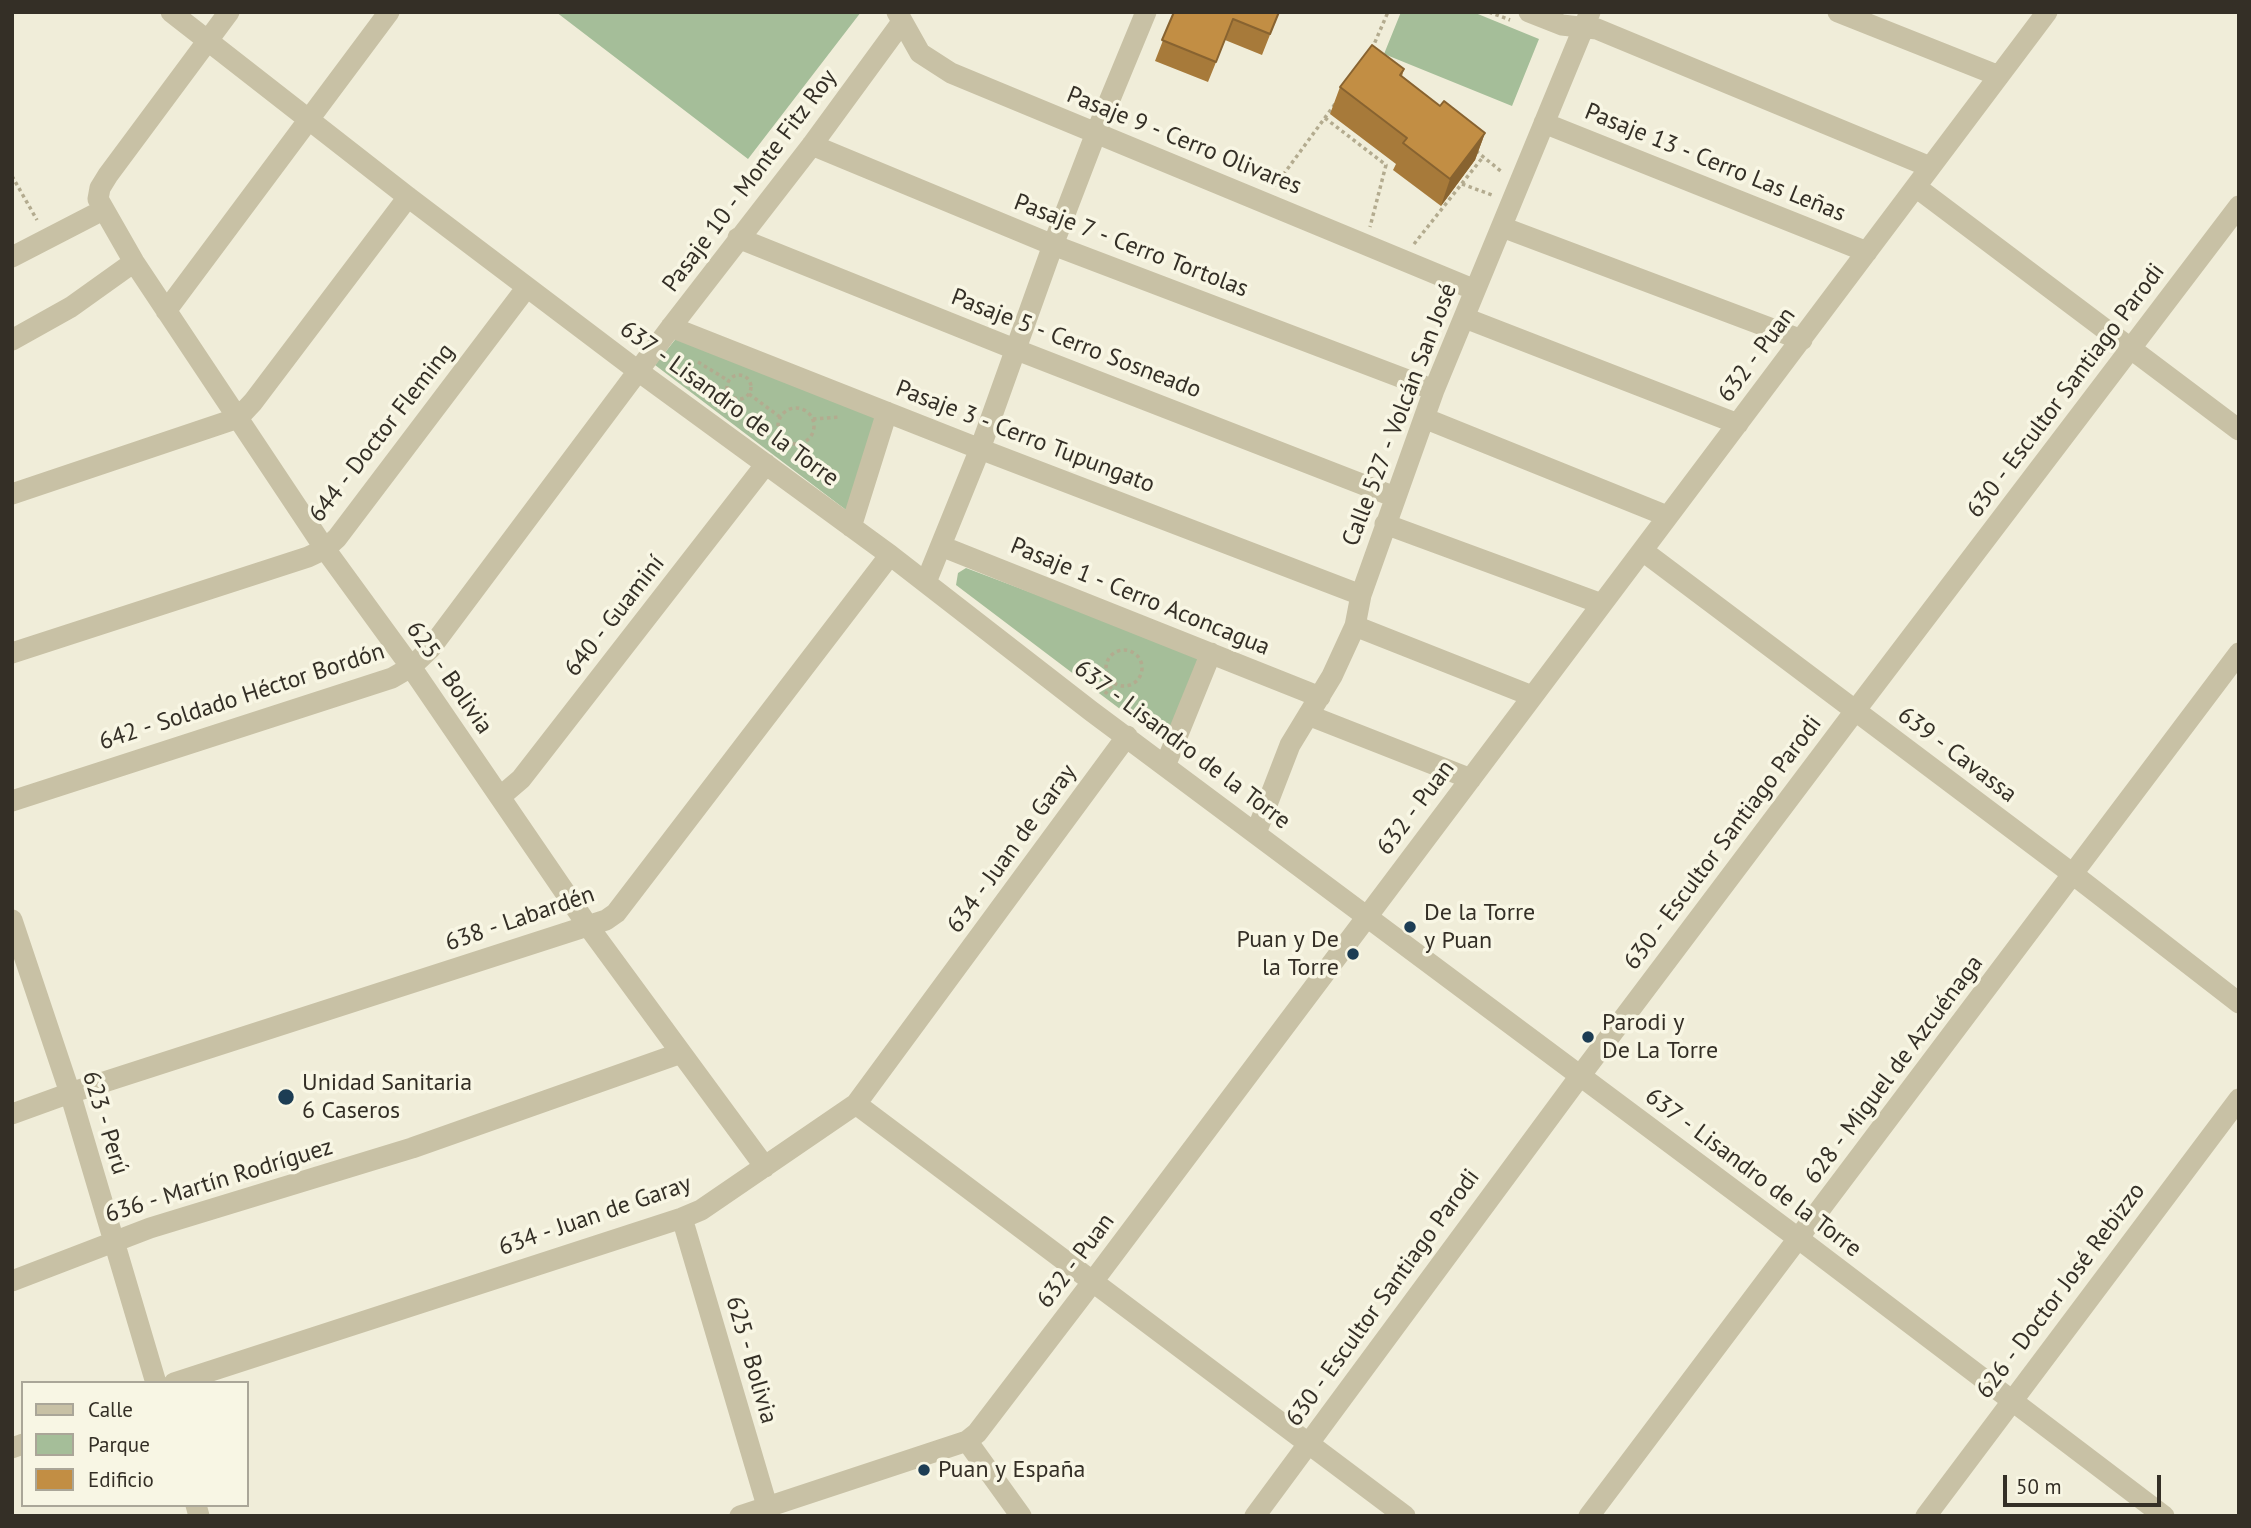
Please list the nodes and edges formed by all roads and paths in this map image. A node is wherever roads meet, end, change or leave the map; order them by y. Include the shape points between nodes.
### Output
1 (171, 12) edge
2 (229, 12) edge
3 (389, 12) edge
4 (1146, 12) edge
5 (1388, 12) edge
6 (1489, 12) edge
7 (1838, 12) edge
8 (2047, 12) edge
9 (900, 17) edge
10 (1522, 17) edge
11 (1587, 20) edge
12 (208, 40) junction
13 (1372, 49) edge
14 (1999, 76) junction
15 (1342, 95) edge
16 (1325, 118) junction
17 (310, 120) junction
18 (1544, 123) junction
19 (1096, 133) junction
20 (812, 145) junction
21 (1472, 148) edge
22 (1483, 157) junction
23 (1930, 167) junction
24 (12, 176) edge
25 (1462, 184) junction
26 (1916, 187) junction
27 (1285, 193) dead end
28 (1514, 193) junction
29 (408, 197) junction
30 (2239, 206) edge
31 (103, 210) junction
32 (1502, 227) junction
33 (1372, 234) junction
34 (738, 238) junction
35 (48, 240) junction
36 (1053, 245) junction
37 (1406, 248) junction
38 (1424, 249) dead end
39 (1867, 252) junction
40 (12, 257) edge
41 (134, 262) junction
42 (527, 287) junction
43 (1475, 290) junction
44 (166, 311) junction
45 (1465, 318) junction
46 (671, 327) junction
47 (12, 340) edge
48 (1802, 340) junction
49 (1017, 350) junction
50 (2131, 350) junction
51 (638, 371) junction
52 (1434, 390) junction
53 (749, 394) junction
54 (887, 412) junction
55 (780, 417) junction
56 (238, 418) junction
57 (1424, 418) junction
58 (1738, 424) junction
59 (2239, 430) edge
60 (980, 449) junction
61 (766, 464) junction
62 (12, 494) edge
63 (1395, 497) junction
64 (1667, 516) junction
65 (1385, 523) junction
66 (851, 527) junction
67 (941, 546) junction
68 (325, 549) junction
69 (1643, 551) junction
70 (890, 555) junction
71 (926, 582) junction
72 (1361, 594) junction
73 (1602, 604) junction
74 (1355, 626) junction
75 (12, 653) edge
76 (1211, 653) junction
77 (2239, 653) edge
78 (411, 667) junction
79 (1122, 685) joint
80 (1532, 696) junction
81 (1320, 697) junction
82 (1854, 711) junction
83 (1308, 715) junction
84 (1127, 736) junction
85 (1165, 766) junction
86 (1471, 779) junction
87 (500, 797) junction
88 (12, 801) edge
89 (1256, 833) junction
90 (2074, 875) junction
91 (1368, 917) junction
92 (12, 920) edge
93 (588, 926) junction
94 (17, 954) edge
95 (2239, 1003) edge
96 (681, 1053) junction
97 (1580, 1076) junction
98 (69, 1093) junction
99 (2239, 1099) edge
100 (856, 1104) junction
101 (12, 1114) edge
102 (765, 1167) junction
103 (682, 1218) junction
104 (1799, 1239) junction
105 (113, 1241) junction
106 (1094, 1280) junction
107 (12, 1281) edge
108 (155, 1381) edge
109 (180, 1381) edge
110 (2012, 1400) junction
111 (967, 1441) junction
112 (1309, 1442) junction
113 (769, 1511) edge
114 (740, 1516) edge
115 (1021, 1516) edge
116 (1255, 1516) edge
117 (1405, 1516) edge
118 (1589, 1516) edge
119 (1926, 1516) edge
120 (2164, 1516) edge

1 - 12 street, 637 - Lisandro de la Torre
2 - 12 street
3 - 17 street
4 - 19 street
5 - 13 path
6 - 10 path
7 - 14 street
8 - 14 street, 632 - Puan
9 - 19 street, Pasaje 9 - Cerro Olivares via 920,54 933,63
9 - 20 street, Pasaje 10 - Monte Fitz Roy
10 - 11 street via 1562,25
11 - 18 street, Calle 527 - Volcán San José
11 - 23 street via 1597,29
12 - 17 street, 637 - Lisandro de la Torre
12 - 31 street via 108,175 98,199
14 - 23 street, 632 - Puan
15 - 16 path
16 - 27 path via 1272,188
16 - 33 path via 1386,165
17 - 29 street, 637 - Lisandro de la Torre
17 - 44 street
18 - 28 street, Calle 527 - Volcán San José
18 - 39 street, Pasaje 13 - Cerro Las Leñas
19 - 33 street, Pasaje 9 - Cerro Olivares
19 - 36 street
20 - 34 street, Pasaje 10 - Monte Fitz Roy
20 - 36 street, Pasaje 7 - Cerro Tortolas
21 - 22 path
22 - 25 path
22 - 28 path
23 - 26 street, 632 - Puan
24 - 35 path
25 - 28 path
25 - 37 path
26 - 39 street, 632 - Puan
26 - 50 street
28 - 32 street, Calle 527 - Volcán San José
29 - 42 street, 637 - Lisandro de la Torre
29 - 56 street
30 - 50 street, 630 - Escultor Santiago Parodi
31 - 35 street
31 - 41 street, 625 - Bolivia
32 - 43 street, Calle 527 - Volcán San José
32 - 48 street
33 - 37 street, Pasaje 9 - Cerro Olivares
34 - 46 street, Pasaje 10 - Monte Fitz Roy
34 - 49 street, Pasaje 5 - Cerro Sosneado
35 - 40 street
36 - 49 street
36 - 52 street, Pasaje 7 - Cerro Tortolas
37 - 38 path
37 - 43 street, Pasaje 9 - Cerro Olivares
39 - 48 street, 632 - Puan
41 - 44 street, 625 - Bolivia
41 - 47 street via 71,307
42 - 51 street, 637 - Lisandro de la Torre
42 - 68 street, 644 - Doctor Fleming
43 - 45 street, Calle 527 - Volcán San José
44 - 56 street, 625 - Bolivia
45 - 52 street, Calle 527 - Volcán San José
45 - 58 street
46 - 51 street, Pasaje 10 - Monte Fitz Roy
46 - 54 street, Pasaje 3 - Cerro Tupungato
48 - 58 street, 632 - Puan
49 - 60 street
49 - 63 street, Pasaje 5 - Cerro Sosneado
50 - 59 street
50 - 82 street, 630 - Escultor Santiago Parodi
51 - 61 street, 637 - Lisandro de la Torre
51 - 78 street, 642 - Soldado Héctor Bordón via 430,649
52 - 57 street, Calle 527 - Volcán San José
53 - 53 path via 745,377 737,376 728,383 732,397
53 - 55 path
54 - 60 street, Pasaje 3 - Cerro Tupungato
54 - 66 street
55 - 55 path via 779,435 788,443 801,444 811,436 813,419 806,410 788,409
56 - 62 street
56 - 68 street, 625 - Bolivia
57 - 63 street, Calle 527 - Volcán San José
57 - 64 street
58 - 64 street, 632 - Puan
60 - 67 street
60 - 72 street, Pasaje 3 - Cerro Tupungato
61 - 66 street, 637 - Lisandro de la Torre
61 - 87 street, 640 - Guaminí via 521,779
63 - 65 street, Calle 527 - Volcán San José
64 - 69 street, 632 - Puan
65 - 72 street, Calle 527 - Volcán San José
65 - 73 street
66 - 70 street, 637 - Lisandro de la Torre
67 - 71 street
67 - 76 street, Pasaje 1 - Cerro Aconcagua
68 - 75 street, 644 - Doctor Fleming
68 - 78 street, 625 - Bolivia
69 - 73 street, 632 - Puan
69 - 82 street, 639 - Cavassa
70 - 71 street, 637 - Lisandro de la Torre
70 - 93 street, 638 - Labardén via 616,912
71 - 84 street, 637 - Lisandro de la Torre
72 - 74 street, Calle 527 - Volcán San José
73 - 80 street, 632 - Puan
74 - 80 street
74 - 81 street, Calle 527 - Volcán San José
76 - 81 street, Pasaje 1 - Cerro Aconcagua
76 - 85 street
77 - 90 street, 628 - Miguel de Azcuénaga
78 - 87 street, 625 - Bolivia
78 - 88 street, 642 - Soldado Héctor Bordón via 392,678
79 - 79 path via 1137,680 1142,669 1139,657 1129,650 1117,651 1106,665 1109,677
80 - 86 street, 632 - Puan
81 - 83 street, Calle 527 - Volcán San José
82 - 90 street, 639 - Cavassa
82 - 97 street, 630 - Escultor Santiago Parodi
83 - 86 street
83 - 89 street, Calle 527 - Volcán San José via 1290,745
84 - 85 street, 637 - Lisandro de la Torre
84 - 100 street, 634 - Juan de Garay
85 - 89 street, 637 - Lisandro de la Torre
86 - 91 street, 632 - Puan
87 - 93 street, 625 - Bolivia
89 - 91 street, 637 - Lisandro de la Torre
90 - 95 street, 639 - Cavassa
90 - 104 street, 628 - Miguel de Azcuénaga
91 - 97 street, 637 - Lisandro de la Torre
91 - 106 street, 632 - Puan
92 - 94 street, 623 - Perú
93 - 96 street, 625 - Bolivia
93 - 98 street, 638 - Labardén
94 - 98 street, 623 - Perú
96 - 102 street, 625 - Bolivia
96 - 105 street, 636 - Martín Rodríguez via 412,1148
97 - 104 street, 637 - Lisandro de la Torre
97 - 112 street, 630 - Escultor Santiago Parodi
98 - 101 street, 638 - Labardén
98 - 105 street, 623 - Perú
99 - 110 street, 626 - Doctor José Rebizzo
100 - 102 street, 634 - Juan de Garay
100 - 106 street
102 - 103 street, 634 - Juan de Garay
103 - 109 street, 634 - Juan de Garay
103 - 113 street, 625 - Bolivia
104 - 110 street, 637 - Lisandro de la Torre
104 - 118 street, 628 - Miguel de Azcuénaga
105 - 107 street, 636 - Martín Rodríguez
105 - 108 street, 623 - Perú
106 - 111 street, 632 - Puan
106 - 112 street
110 - 119 street, 626 - Doctor José Rebizzo
110 - 120 street, 637 - Lisandro de la Torre
111 - 113 street, 632 - Puan
111 - 115 street
112 - 116 street, 630 - Escultor Santiago Parodi
112 - 117 street
113 - 114 street, 632 - Puan

